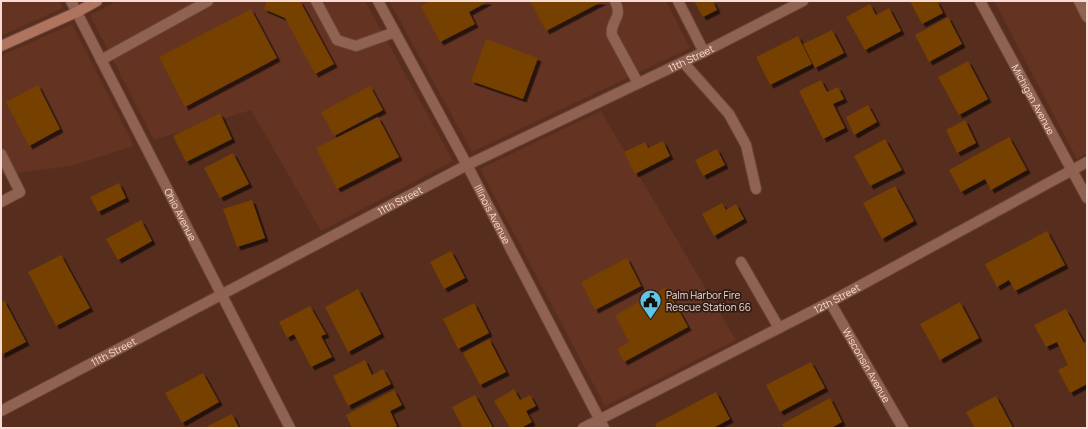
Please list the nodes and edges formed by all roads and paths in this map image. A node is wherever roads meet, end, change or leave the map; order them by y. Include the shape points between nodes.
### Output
1 (71, 1) edge
2 (97, 1) edge
3 (208, 1) edge
4 (316, 1) edge
5 (378, 1) edge
6 (615, 1) edge
7 (678, 1) edge
8 (803, 1) edge
9 (980, 1) edge
10 (1079, 1) edge
11 (77, 12) junction
12 (1087, 17) edge
13 (395, 32) junction
14 (1, 46) edge
15 (704, 52) junction
16 (101, 60) junction
17 (683, 62) junction
18 (638, 83) junction
19 (1, 154) edge
20 (1087, 162) edge
21 (467, 165) junction
22 (1072, 170) junction
23 (756, 189) dead end
24 (1087, 198) edge
25 (1, 202) edge
26 (741, 262) dead end
27 (221, 294) junction
28 (830, 302) junction
29 (779, 328) junction
30 (1, 411) edge
31 (602, 424) edge
32 (290, 428) edge
33 (582, 428) edge
34 (903, 428) edge

1 - 11 street, Ohio Avenue
2 - 11 main road
3 - 16 street
4 - 13 street via 337,40 356,46
5 - 13 street, Illinois Avenue
6 - 18 street via 619,11 612,35
7 - 15 street
8 - 15 street, 11th Street
9 - 22 street, Michigan Avenue
10 - 12 street
11 - 14 main road
11 - 16 street, Ohio Avenue
13 - 21 street, Illinois Avenue
15 - 17 street, 11th Street
16 - 27 street, Ohio Avenue
17 - 18 street, 11th Street
17 - 23 street via 729,114 746,145
18 - 21 street, 11th Street
19 - 25 street via 20,192
20 - 22 street, 12th Street
21 - 27 street, 11th Street
21 - 31 street, Illinois Avenue
22 - 24 street, Michigan Avenue
22 - 28 street, 12th Street
26 - 29 street
27 - 30 street, 11th Street
27 - 32 street, Ohio Avenue
28 - 29 street, 12th Street
28 - 34 street, Wisconsin Avenue
29 - 31 street, 12th Street
31 - 33 street, 12th Street

